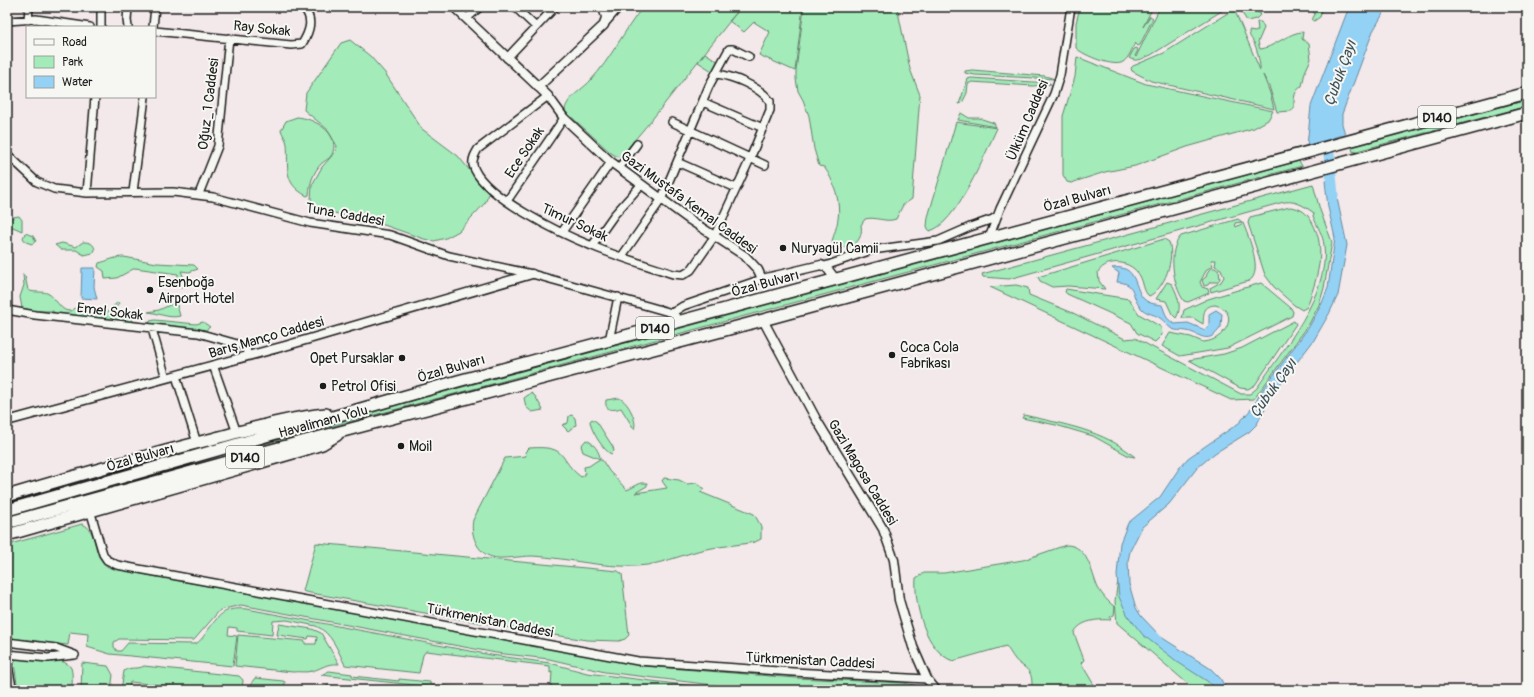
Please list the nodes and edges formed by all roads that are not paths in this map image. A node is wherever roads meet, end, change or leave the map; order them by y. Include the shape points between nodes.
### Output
1 (29, 7) edge
2 (101, 7) edge
3 (128, 7) edge
4 (155, 7) edge
5 (302, 7) edge
6 (454, 7) edge
7 (480, 7) edge
8 (515, 7) edge
9 (555, 7) edge
10 (603, 7) edge
11 (619, 7) edge
12 (1071, 7) edge
13 (467, 18) junction
14 (28, 20) junction
15 (7, 21) edge
16 (606, 22) junction
17 (84, 26) edge
18 (101, 26) edge
19 (128, 26) edge
20 (153, 26) edge
21 (536, 27) junction
22 (156, 31) edge
23 (229, 38) junction
24 (749, 57) dead end
25 (507, 58) junction
26 (717, 74) junction
27 (538, 87) junction
28 (1527, 93) edge
29 (548, 96) junction
30 (95, 98) edge
31 (145, 98) edge
32 (703, 102) junction
33 (1527, 113) edge
34 (564, 118) junction
35 (672, 122) dead end
36 (763, 128) junction
37 (691, 130) junction
38 (637, 144) dead end
39 (7, 154) edge
40 (750, 158) junction
41 (610, 162) junction
42 (677, 162) junction
43 (764, 166) dead end
44 (618, 168) junction
45 (641, 185) junction
46 (736, 188) junction
47 (134, 192) junction
48 (87, 193) junction
49 (199, 194) junction
50 (661, 200) junction
51 (507, 201) junction
52 (998, 215) junction
53 (562, 232) junction
54 (714, 237) junction
55 (989, 238) junction
56 (592, 246) junction
57 (622, 256) junction
58 (824, 266) junction
59 (532, 274) junction
60 (762, 279) junction
61 (836, 280) junction
62 (618, 297) junction
63 (7, 310) edge
64 (672, 313) junction
65 (763, 320) junction
66 (681, 321) junction
67 (152, 329) junction
68 (609, 341) junction
69 (248, 355) junction
70 (213, 365) junction
71 (176, 376) junction
72 (166, 378) junction
73 (355, 411) junction
74 (7, 421) edge
75 (341, 431) junction
76 (237, 433) junction
77 (197, 443) junction
78 (7, 496) edge
79 (11, 509) dead end
80 (90, 510) junction
81 (11, 524) edge
82 (20, 531) junction
83 (7, 535) edge
84 (7, 642) edge
85 (7, 654) edge
86 (7, 663) edge
87 (927, 680) junction
88 (12, 690) edge
89 (936, 690) edge

1 - 14 street
2 - 18 street
3 - 19 street
4 - 20 street
5 - 23 street, Ray Sokak via 310,19 302,44
6 - 13 street, Gazi Mustafa Kemal Caddesi
7 - 13 street
8 - 21 street
9 - 21 street
10 - 16 street
11 - 16 street
12 - 52 street, Ülküm Caddesi via 1060,75 1054,94
13 - 25 street, Gazi Mustafa Kemal Caddesi
14 - 15 street
14 - 17 street via 57,21
16 - 27 street
21 - 25 street
22 - 23 street, Ray Sokak
23 - 49 street, Oğuz_1 Caddesi via 218,146
24 - 26 street via 729,49
25 - 27 street, Gazi Mustafa Kemal Caddesi
26 - 32 street via 711,81
26 - 36 street via 748,85 767,97 770,106
27 - 29 street, Gazi Mustafa Kemal Caddesi
28 - 55 highway, Özal Bulvarı / D140
29 - 34 street, Gazi Mustafa Kemal Caddesi
29 - 51 street, Timur Sokak via 478,149 474,156 473,165 484,183
30 - 48 street
31 - 47 street
32 - 36 street
32 - 37 street
33 - 65 highway, D140
34 - 41 street, Gazi Mustafa Kemal Caddesi
34 - 51 street, Ece Sokak
35 - 37 street
36 - 40 street
37 - 40 street
37 - 42 street
38 - 44 street
39 - 48 street, Tuna. Caddesi via 30,177 44,186
40 - 43 street
40 - 46 street
41 - 44 street, Gazi Mustafa Kemal Caddesi
41 - 53 street
42 - 46 street
42 - 50 street
44 - 45 street, Gazi Mustafa Kemal Caddesi
45 - 50 street, Gazi Mustafa Kemal Caddesi
45 - 56 street via 614,215
46 - 54 street
47 - 48 street, Tuna. Caddesi
47 - 49 street, Tuna. Caddesi
49 - 59 street, Tuna. Caddesi via 310,223 390,235 449,256
50 - 54 street, Gazi Mustafa Kemal Caddesi
50 - 57 street
51 - 53 street, Timur Sokak
52 - 55 street, Ülküm Caddesi
52 - 58 street via 938,241 872,250
53 - 56 street, Timur Sokak
54 - 57 street, Timur Sokak via 694,267 682,274 673,274
54 - 60 street, Gazi Mustafa Kemal Caddesi via 745,256 758,270
55 - 61 highway, Özal Bulvarı / D140
56 - 57 street, Timur Sokak
58 - 60 street via 816,265
58 - 61 street
59 - 62 street, Tuna. Caddesi
59 - 69 street, Barış Manço Caddesi via 386,318
60 - 64 street via 683,306
61 - 66 highway, Özal Bulvarı / D140
62 - 64 street, Tuna. Caddesi
62 - 68 street
63 - 67 street, Emel Sokak
64 - 66 street, Tuna. Caddesi
65 - 75 highway, Havalimanı Yolu / D140
65 - 87 street, Gazi Magosa Caddesi via 816,418 883,529 894,560 901,608
66 - 68 highway, Özal Bulvarı / D140
67 - 69 street, Emel Sokak via 211,335 241,344
67 - 72 street
68 - 73 highway, Özal Bulvarı / D140
69 - 70 street, Barış Manço Caddesi
70 - 71 street, Barış Manço Caddesi
70 - 76 street
71 - 72 street, Barış Manço Caddesi
71 - 77 street
72 - 74 street, Barış Manço Caddesi
73 - 76 highway via 304,417
73 - 79 highway, Özal Bulvarı / D140
75 - 80 highway via 330,441 308,449
75 - 81 highway, Havalimanı Yolu / D140
76 - 77 highway
77 - 78 highway
80 - 82 highway
80 - 87 street, Türkmenistan Caddesi via 103,554 107,560 117,565 638,661
81 - 82 highway
82 - 83 highway
84 - 85 street via 56,648 75,656 48,658
86 - 88 street
87 - 89 street, Gazi Magosa Caddesi

